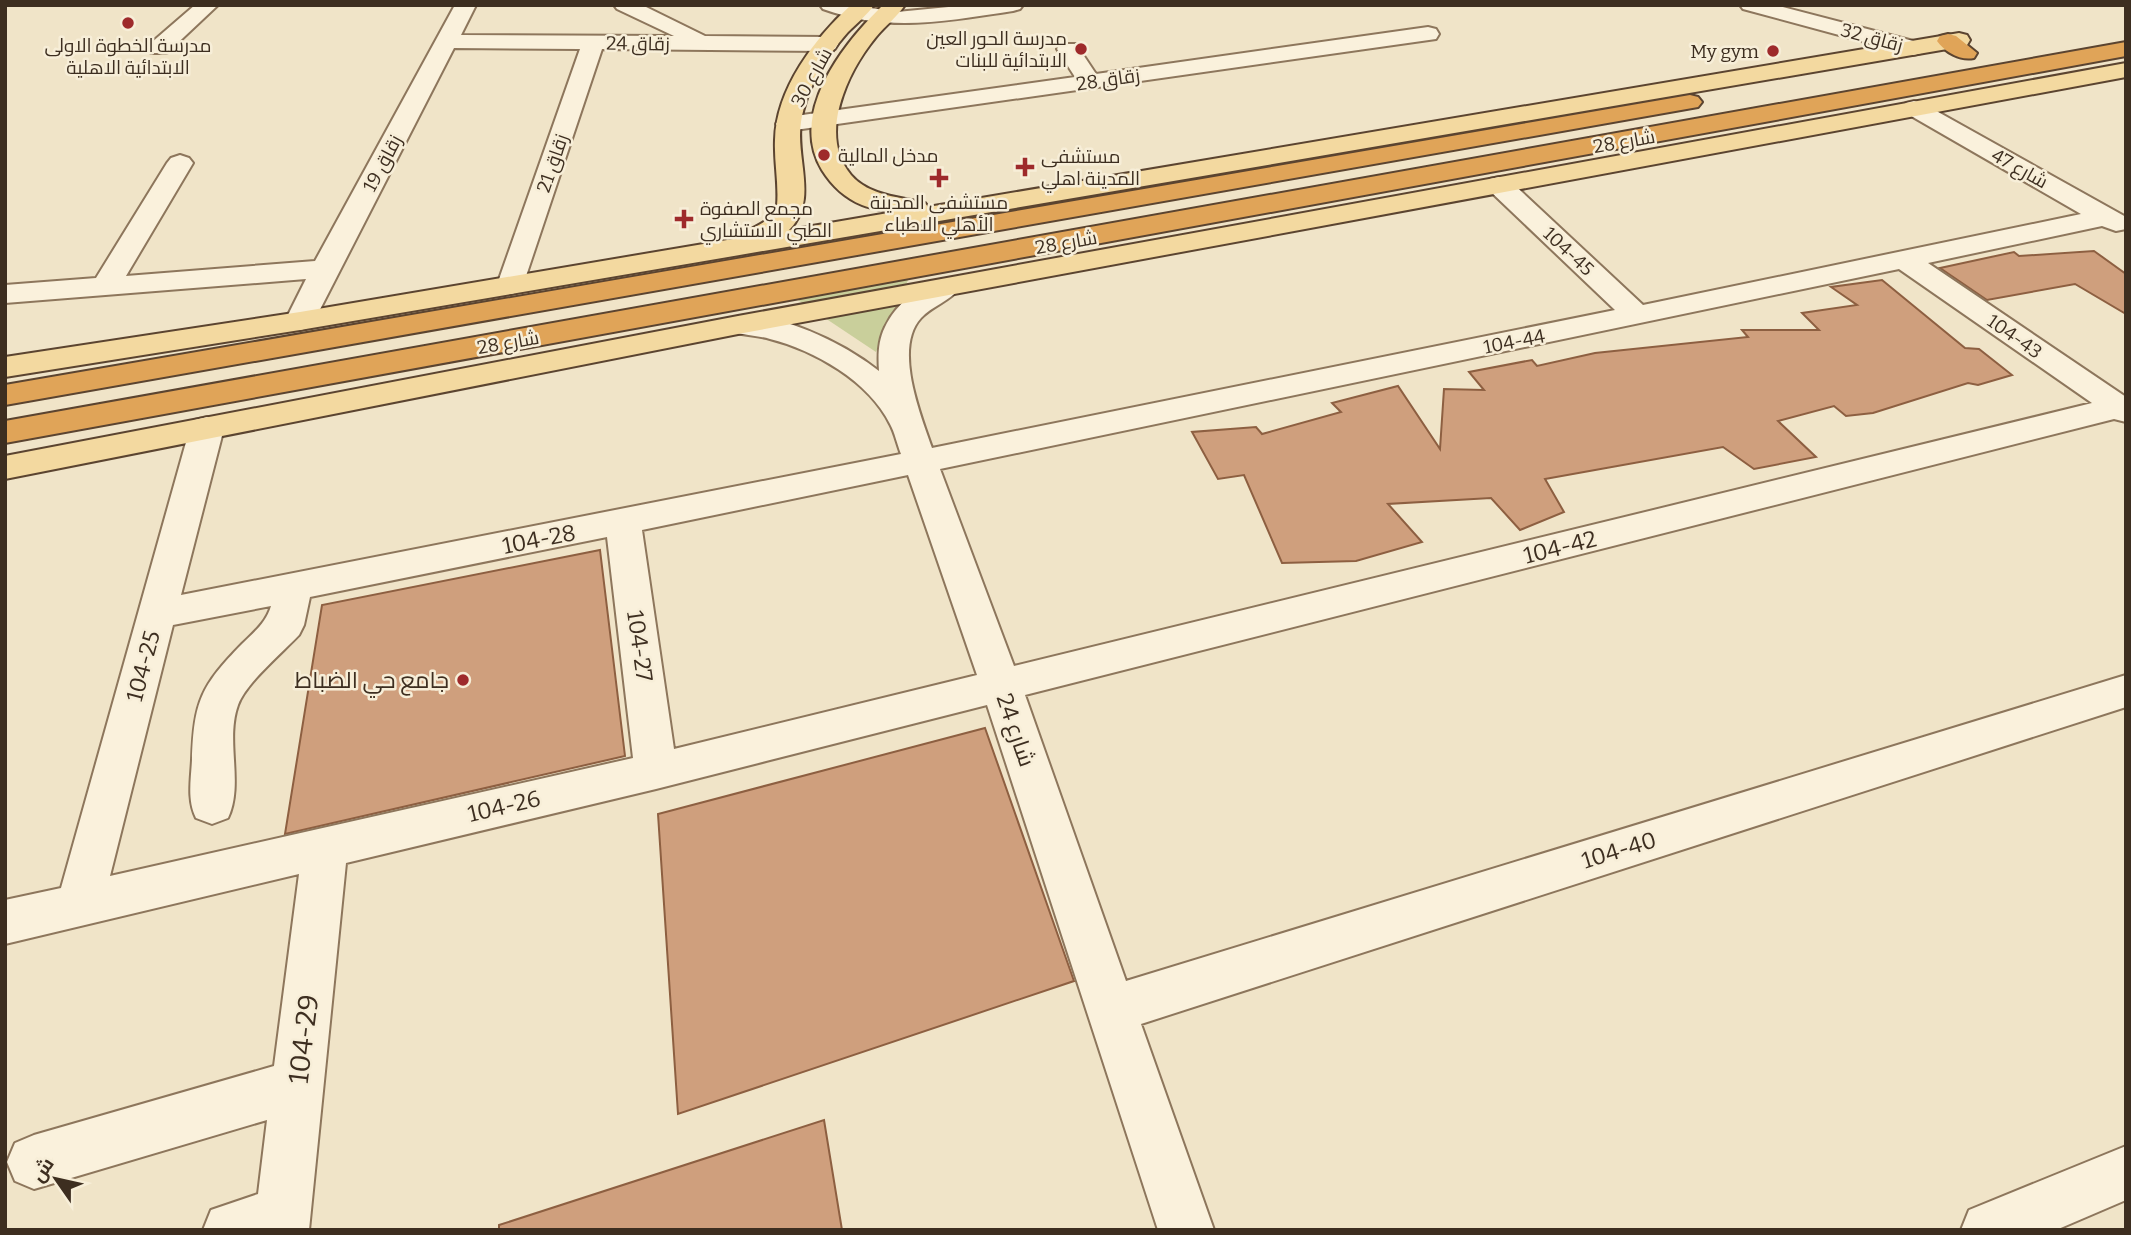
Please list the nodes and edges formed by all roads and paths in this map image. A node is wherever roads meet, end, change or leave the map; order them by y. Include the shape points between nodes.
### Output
1 (208, 5) edge
2 (466, 5) edge
3 (624, 5) edge
4 (1013, 5) edge
5 (1751, 5) edge
6 (864, 10) edge
7 (2126, 24) edge
8 (1428, 34) dead end
9 (448, 41) junction
10 (593, 42) junction
11 (708, 44) junction
12 (827, 44) junction
13 (1958, 45) junction
14 (159, 48) dead end
15 (1913, 48) junction
16 (1068, 49) dead end
17 (2126, 49) edge
18 (2126, 70) edge
19 (1090, 81) junction
20 (1914, 108) junction
21 (824, 120) junction
22 (788, 124) junction
23 (1311, 160) junction
24 (180, 163) dead end
25 (1499, 185) junction
26 (1348, 202) junction
27 (957, 209) junction
28 (2116, 223) edge
29 (685, 255) junction
30 (1905, 260) junction
31 (325, 269) junction
32 (106, 285) junction
33 (512, 285) junction
34 (563, 287) junction
35 (945, 288) junction
36 (5, 294) edge
37 (1638, 316) junction
38 (300, 321) junction
39 (738, 325) junction
40 (566, 345) junction
41 (5, 367) edge
42 (146, 372) junction
43 (5, 395) edge
44 (138, 409) junction
45 (2122, 410) edge
46 (207, 428) junction
47 (5, 432) edge
48 (913, 443) junction
49 (5, 468) edge
50 (623, 522) junction
51 (294, 587) junction
52 (157, 614) junction
53 (1001, 686) junction
54 (2126, 691) edge
55 (656, 771) junction
56 (212, 806) dead end
57 (325, 848) junction
58 (79, 905) junction
59 (5, 922) edge
60 (1112, 1009) junction
61 (298, 1084) junction
62 (34, 1162) dead end
63 (2126, 1173) edge
64 (282, 1223) edge
65 (231, 1230) edge
66 (1186, 1230) edge
67 (1989, 1230) edge

1 - 14 street
2 - 9 street, زقاق 19
3 - 11 street
4 - 6 street
5 - 15 street, زقاق 32
6 - 12 main road, شارع 30
6 - 21 main road, شارع 30
7 - 13 highway, شارع 28
8 - 19 street, زقاق 28
9 - 10 street, زقاق 24
9 - 31 street, زقاق 19
10 - 11 street, زقاق 24
10 - 33 street, زقاق 21
11 - 12 street, زقاق 24
12 - 22 main road, شارع 30 via 801,88
13 - 15 main road
13 - 23 highway, شارع 28
15 - 23 main road
16 - 19 street
17 - 26 highway, شارع 28
18 - 20 main road
19 - 21 street, زقاق 28
20 - 25 main road
20 - 28 street, شارع 47
21 - 22 street, زقاق 28
21 - 27 main road, شارع 30 via 825,157 837,177 859,194 895,206
22 - 29 main road, شارع 30 via 793,200 783,224 754,239
23 - 27 main road
23 - 34 highway, شارع 28
24 - 32 street
25 - 26 main road
25 - 37 street, 104-45
26 - 35 main road
26 - 40 highway, شارع 28
27 - 29 main road
28 - 30 street, 104-44
29 - 34 main road
30 - 37 street, 104-44
30 - 45 street, 104-43
31 - 32 street
31 - 38 street, زقاق 19
32 - 36 street
33 - 34 main road
33 - 38 main road
34 - 42 highway, شارع 28
35 - 39 main road
35 - 48 street via 915,306 896,332 893,360
37 - 48 street, 104-44
38 - 41 main road
39 - 40 main road
39 - 48 street, شارع 24 via 774,329 858,370 888,397
40 - 44 highway, شارع 28
40 - 46 main road
42 - 43 highway, شارع 28
42 - 44 highway
44 - 47 highway, شارع 28
45 - 53 street, 104-42
46 - 49 main road
46 - 52 street, 104-25
48 - 50 street, 104-28
48 - 53 street, شارع 24
50 - 51 street, 104-28
50 - 55 street, 104-27
51 - 52 street, 104-28
51 - 56 street via 285,625 233,679 218,702
52 - 58 street, 104-25
53 - 55 street, 104-26
53 - 60 street, شارع 24
54 - 60 street, 104-40
55 - 57 street, 104-26
57 - 58 street, 104-26
57 - 61 street, 104-29
58 - 59 street, 104-26
60 - 66 street, شارع 24
61 - 62 street
61 - 64 street, 104-29
63 - 67 street
64 - 65 street

